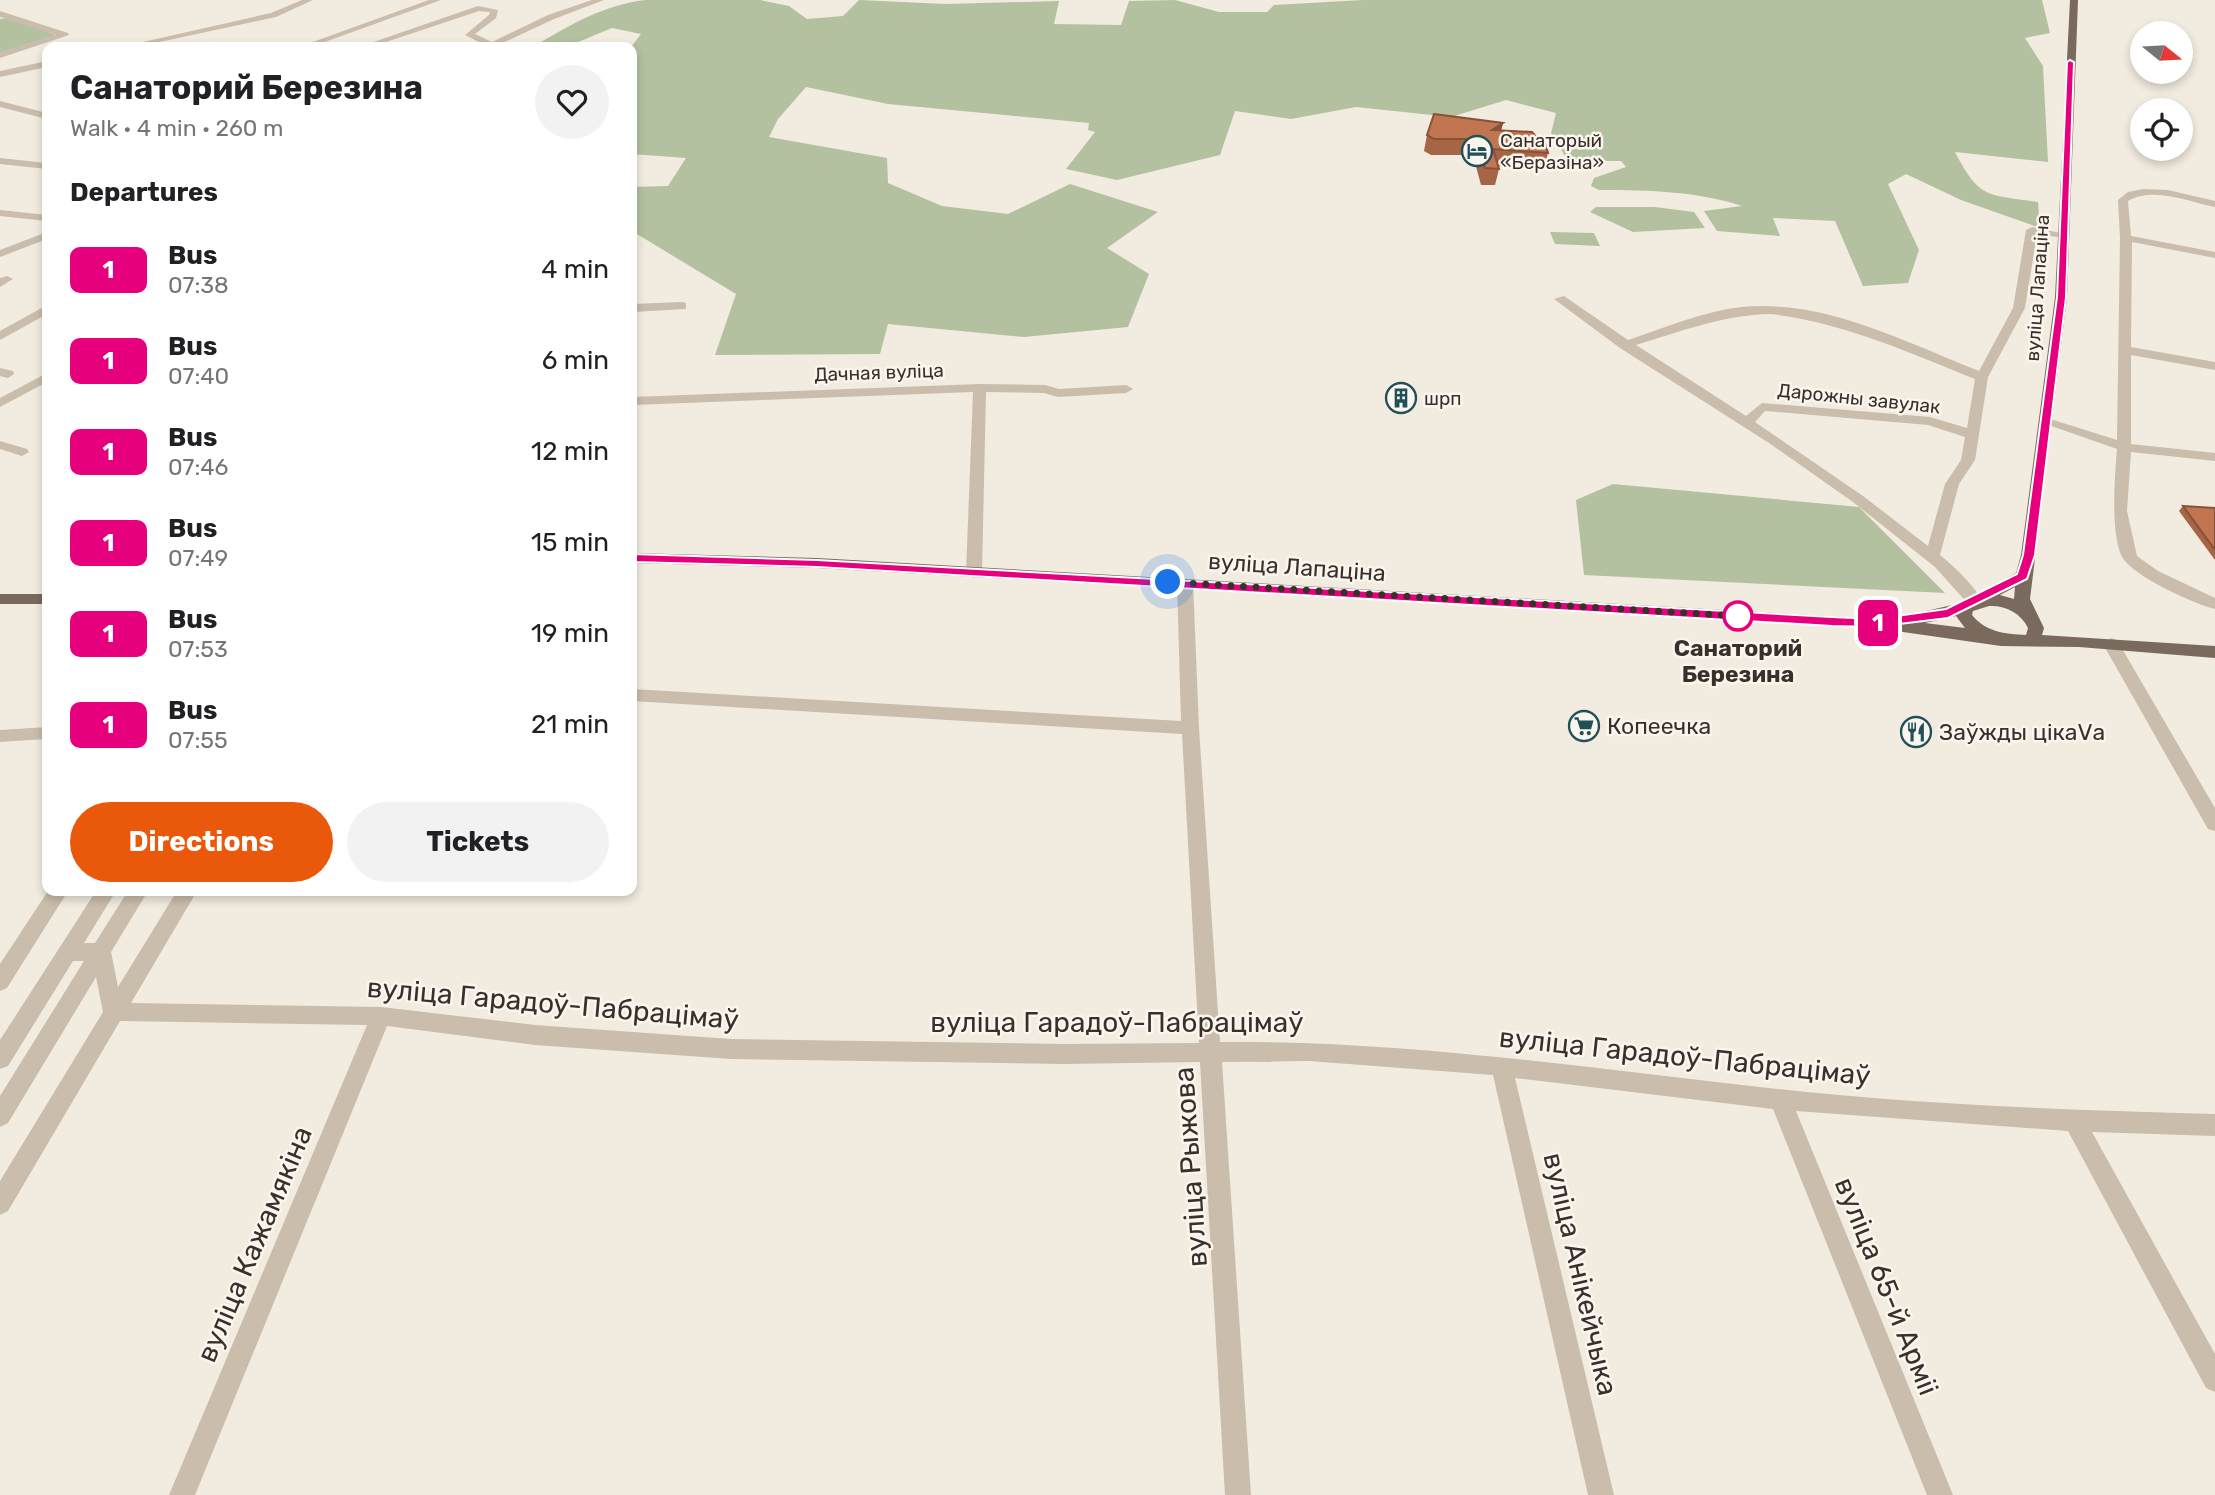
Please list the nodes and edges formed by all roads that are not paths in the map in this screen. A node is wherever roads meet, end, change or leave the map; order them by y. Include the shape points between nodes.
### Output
1 (309, 0) edge
2 (437, 0) edge
3 (597, 0) edge
4 (2074, 0) edge
5 (0, 14) edge
6 (148, 42) edge
7 (317, 42) edge
8 (378, 42) edge
9 (479, 42) edge
10 (498, 42) edge
11 (0, 55) edge
12 (42, 65) edge
13 (0, 74) edge
14 (0, 104) edge
15 (42, 115) edge
16 (0, 161) edge
17 (42, 165) edge
18 (2215, 204) edge
19 (0, 213) edge
20 (42, 217) edge
21 (2064, 235) junction
22 (42, 238) edge
23 (2126, 238) junction
24 (0, 254) edge
25 (2215, 255) edge
26 (1560, 299) dead end
27 (681, 306) dead end
28 (637, 307) edge
29 (42, 312) edge
30 (0, 335) edge
31 (1625, 345) junction
32 (2124, 351) junction
33 (2215, 366) edge
34 (1982, 377) junction
35 (42, 380) edge
36 (980, 388) junction
37 (1126, 389) dead end
38 (637, 401) edge
39 (0, 403) edge
40 (1748, 422) junction
41 (2046, 422) junction
42 (1970, 434) junction
43 (0, 445) edge
44 (2124, 447) junction
45 (22, 452) dead end
46 (2215, 457) edge
47 (637, 558) edge
48 (1933, 558) junction
49 (974, 573) junction
50 (2023, 576) junction
51 (1185, 583) junction
52 (0, 599) edge
53 (42, 599) edge
54 (1976, 602) junction
55 (2215, 604) edge
56 (2030, 617) junction
57 (1875, 623) junction
58 (1991, 637) junction
59 (2032, 639) junction
60 (2079, 641) junction
61 (2111, 644) junction
62 (2215, 652) edge
63 (637, 695) edge
64 (1190, 728) junction
65 (42, 733) edge
66 (0, 736) edge
67 (2215, 824) edge
68 (55, 896) edge
69 (103, 896) edge
70 (135, 896) edge
71 (184, 896) edge
72 (101, 951) junction
73 (67, 953) junction
74 (0, 982) edge
75 (113, 1012) junction
76 (382, 1016) junction
77 (1210, 1053) junction
78 (0, 1059) edge
79 (1502, 1066) junction
80 (1780, 1100) junction
81 (0, 1116) edge
82 (2074, 1121) junction
83 (2215, 1125) edge
84 (0, 1203) edge
85 (2215, 1379) edge
86 (182, 1495) edge
87 (1238, 1495) edge
88 (1601, 1495) edge
89 (1940, 1495) edge

1 - 6 street via 273,15
2 - 7 street
3 - 10 street
4 - 21 main road, вуліца Лапаціна
5 - 11 street via 65,34
8 - 9 street via 478,8 494,10 493,16 469,35
12 - 13 street
14 - 15 street
16 - 17 street
18 - 23 street via 2156,193 2128,195 2123,200
19 - 20 street
21 - 34 street via 2032,230 2019,307
21 - 41 main road, вуліца Лапаціна
22 - 24 street
23 - 25 street
23 - 32 street
26 - 31 street
27 - 28 street
29 - 30 street
31 - 34 street via 1716,317 1772,311 1848,327
31 - 40 street
32 - 33 street
32 - 44 street
34 - 42 street
35 - 39 street
36 - 37 street, Дачная вуліца via 1058,393
36 - 38 street, Дачная вуліца
36 - 49 street
40 - 42 street, Дарожны завулак via 1762,407 1930,421
40 - 48 street via 1865,503
41 - 44 street
41 - 50 main road, вуліца Лапаціна
42 - 48 street via 1968,460 1952,484
43 - 45 street
44 - 46 street
44 - 55 street via 2120,511 2130,558 2152,575
47 - 49 main road, вуліца Лапаціна
48 - 54 street via 1962,580
49 - 51 main road, вуліца Лапаціна
50 - 54 main road, вуліца Лапаціна
50 - 56 main road, вуліца Лапаціна via 2022,599
51 - 57 main road, вуліца Лапаціна
51 - 64 street, вуліца Рыжова
52 - 53 main road
54 - 56 main road, вуліца Лапаціна via 2000,600
54 - 57 main road, вуліца Лапаціна via 1948,613
54 - 58 main road via 1965,608 1964,616
56 - 59 main road, вуліца Лапаціна via 2036,628
56 - 60 main road
57 - 58 main road, вуліца Лапаціна
58 - 59 main road, вуліца Лапаціна via 2012,642
59 - 60 main road
60 - 61 main road
61 - 62 main road
61 - 67 street
63 - 64 street
64 - 77 street, вуліца Рыжова
65 - 66 street
68 - 74 street
69 - 73 street
70 - 72 street
71 - 75 street
72 - 73 street
72 - 75 street
72 - 81 street
73 - 78 street
75 - 76 street, вуліца Гарадоў-Пабрацімаў
75 - 84 street
76 - 77 street, вуліца Гарадоў-Пабрацімаў via 535,1035 731,1049
76 - 86 street, вуліца Кажамякіна
77 - 79 street, вуліца Гарадоў-Пабрацімаў via 1310,1051
77 - 87 street, вуліца Рыжова
79 - 80 street, вуліца Гарадоў-Пабрацімаў
79 - 88 street, вуліца Анікейчыка
80 - 82 street, вуліца Гарадоў-Пабрацімаў
80 - 89 street, вуліца 65-й Арміі
82 - 83 street, вуліца Гарадоў-Пабрацімаў
82 - 85 street

